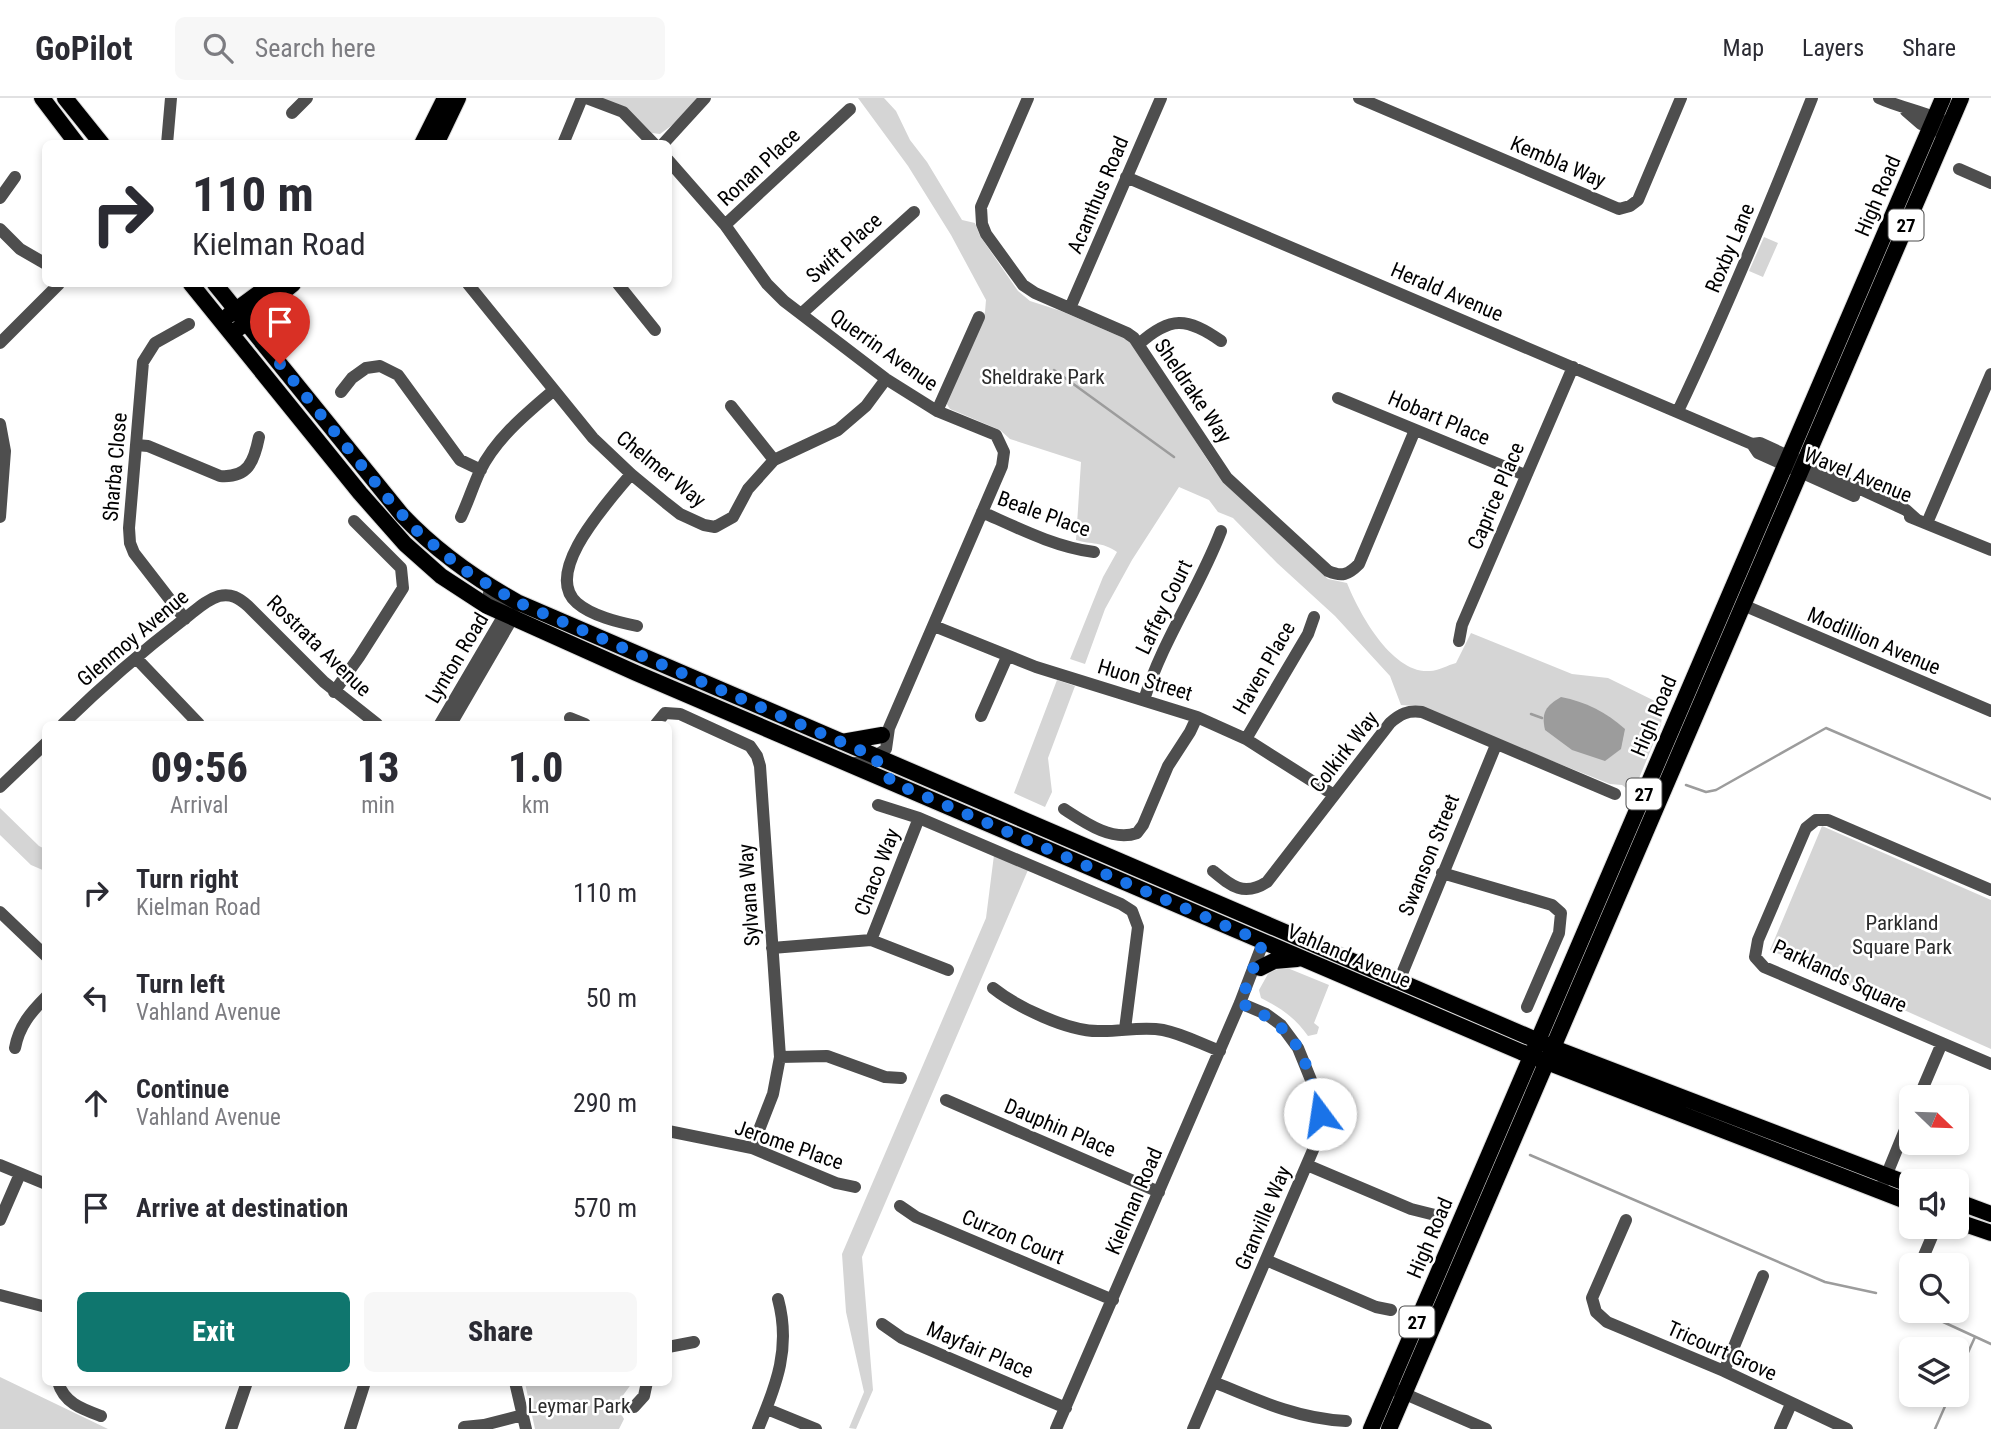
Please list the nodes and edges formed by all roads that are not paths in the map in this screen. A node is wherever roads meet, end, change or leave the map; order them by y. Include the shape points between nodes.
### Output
1 (42, 98) edge
2 (65, 98) edge
3 (172, 98) edge
4 (307, 98) edge
5 (445, 98) edge
6 (458, 98) edge
7 (584, 98) edge
8 (705, 98) edge
9 (1028, 98) edge
10 (1161, 98) edge
11 (1359, 98) edge
12 (1681, 98) edge
13 (1812, 98) edge
14 (1879, 98) edge
15 (1943, 98) edge
16 (1961, 98) edge
17 (850, 109) dead end
18 (292, 113) dead end
19 (1940, 126) junction
20 (75, 140) edge
21 (99, 140) edge
22 (167, 140) edge
23 (424, 140) edge
24 (438, 140) edge
25 (565, 140) edge
26 (650, 140) edge
27 (667, 140) edge
28 (672, 165) edge
29 (1959, 169) dead end
30 (15, 177) dead end
31 (1126, 177) junction
32 (1991, 183) edge
33 (0, 198) edge
34 (914, 212) dead end
35 (725, 225) junction
36 (0, 229) edge
37 (42, 262) edge
38 (56, 287) edge
39 (193, 287) edge
40 (218, 287) edge
41 (268, 287) edge
42 (288, 287) edge
43 (470, 287) edge
44 (620, 287) edge
45 (1070, 308) junction
46 (801, 314) junction
47 (242, 316) junction
48 (979, 317) dead end
49 (190, 324) dead end
50 (227, 328) junction
51 (655, 330) dead end
52 (1221, 341) dead end
53 (0, 343) edge
54 (1139, 344) junction
55 (1573, 367) junction
56 (1991, 374) edge
57 (886, 379) junction
58 (554, 390) junction
59 (341, 392) dead end
60 (1338, 398) dead end
61 (731, 406) dead end
62 (937, 411) junction
63 (1678, 411) junction
64 (0, 424) edge
65 (1415, 430) junction
66 (258, 437) dead end
67 (136, 444) junction
68 (774, 460) junction
69 (1794, 464) junction
70 (481, 470) junction
71 (631, 474) junction
72 (1525, 475) junction
73 (982, 512) junction
74 (0, 517) edge
75 (461, 517) dead end
76 (354, 521) dead end
77 (1922, 521) junction
78 (1221, 531) dead end
79 (1991, 551) edge
80 (1094, 552) dead end
81 (461, 568) junction
82 (234, 596) joint
83 (1743, 605) junction
84 (545, 614) junction
85 (509, 616) junction
86 (1314, 617) dead end
87 (185, 619) junction
88 (637, 626) dead end
89 (934, 626) junction
90 (1459, 641) dead end
91 (1007, 657) junction
92 (136, 658) junction
93 (334, 692) junction
94 (1144, 700) junction
95 (1991, 711) edge
96 (981, 716) dead end
97 (1197, 716) junction
98 (570, 718) dead end
99 (66, 721) edge
100 (196, 721) edge
101 (373, 721) edge
102 (442, 721) edge
103 (453, 721) edge
104 (578, 721) edge
105 (658, 721) edge
106 (886, 732) junction
107 (1246, 739) junction
108 (842, 742) junction
109 (1496, 745) junction
110 (42, 746) edge
111 (876, 757) junction
112 (850, 764) junction
113 (2, 780) edge
114 (892, 782) junction
115 (1334, 794) junction
116 (1615, 794) dead end
117 (878, 805) dead end
118 (1064, 809) dead end
119 (919, 818) junction
120 (1213, 871) dead end
121 (1442, 873) junction
122 (1991, 890) edge
123 (1235, 911) junction
124 (0, 912) edge
125 (1298, 937) junction
126 (871, 940) junction
127 (1263, 945) junction
128 (772, 948) junction
129 (42, 952) edge
130 (1306, 960) junction
131 (1260, 968) junction
132 (948, 970) dead end
133 (1399, 981) junction
134 (1247, 987) junction
135 (993, 988) dead end
136 (42, 1002) edge
137 (1240, 1003) junction
138 (1527, 1007) dead end
139 (1125, 1029) junction
140 (1942, 1043) junction
141 (15, 1048) dead end
142 (1220, 1051) junction
143 (1542, 1052) junction
144 (780, 1057) junction
145 (1991, 1065) edge
146 (901, 1078) dead end
147 (1924, 1085) edge
148 (946, 1100) dead end
149 (672, 1132) edge
150 (1899, 1144) edge
151 (752, 1148) junction
152 (1307, 1165) junction
153 (11, 1170) edge
154 (1886, 1175) junction
155 (1899, 1180) edge
156 (42, 1182) edge
157 (855, 1187) dead end
158 (1880, 1191) junction
159 (1159, 1192) junction
160 (1899, 1198) edge
161 (0, 1200) edge
162 (900, 1206) dead end
163 (1969, 1206) edge
164 (1991, 1214) edge
165 (1435, 1215) dead end
166 (0, 1220) edge
167 (1626, 1220) dead end
168 (1969, 1225) edge
169 (1991, 1233) edge
170 (1266, 1260) junction
171 (1763, 1276) dead end
172 (0, 1295) edge
173 (778, 1299) dead end
174 (1113, 1300) junction
175 (42, 1306) edge
176 (1391, 1310) dead end
177 (882, 1324) dead end
178 (694, 1342) dead end
179 (672, 1346) edge
180 (1724, 1371) junction
181 (1214, 1382) junction
182 (59, 1386) edge
183 (246, 1386) edge
184 (364, 1386) edge
185 (516, 1386) edge
186 (646, 1386) edge
187 (1395, 1394) junction
188 (1791, 1404) junction
189 (634, 1407) dead end
190 (1066, 1408) junction
191 (767, 1409) junction
192 (523, 1415) junction
193 (101, 1416) dead end
194 (1346, 1421) dead end
195 (464, 1427) dead end
196 (231, 1429) edge
197 (351, 1429) edge
198 (526, 1429) edge
199 (758, 1429) edge
200 (816, 1429) edge
201 (1056, 1429) edge
202 (1193, 1429) edge
203 (1371, 1429) edge
204 (1389, 1429) edge
205 (1465, 1429) edge
206 (1486, 1429) edge
207 (1780, 1429) edge
208 (1847, 1429) edge

1 - 20 main road
2 - 21 main road
3 - 22 street
4 - 18 street
5 - 23 main road
6 - 24 main road
7 - 25 street
7 - 26 street via 623,112
8 - 27 street
9 - 45 street, Sheldrake Way via 981,207 982,224 1023,285
10 - 31 street, Acanthus Road
11 - 12 street, Kembla Way via 1619,209 1638,200
13 - 63 street, Roxby Lane
14 - 19 street via 1903,108 1922,124
15 - 19 main road, High Road / 27
16 - 19 main road, High Road / 27
17 - 35 street, Ronan Place
19 - 69 main road, High Road / 27
28 - 35 street, Querrin Avenue
29 - 32 street
30 - 33 street
31 - 45 street, Acanthus Road
31 - 55 street, Herald Avenue
34 - 46 street, Swift Place
35 - 46 street, Querrin Avenue via 767,284
36 - 37 street
38 - 53 street
39 - 50 main road, Vahland Avenue
40 - 47 main road, Vahland Avenue
41 - 47 main road
42 - 47 main road
43 - 58 street, Chelmer Way
44 - 51 street
45 - 54 street, Sheldrake Way via 1127,333
46 - 57 street, Querrin Avenue
47 - 50 main road
47 - 81 main road, Vahland Avenue via 402,515
48 - 62 street
49 - 67 street, Sharba Close via 155,343 146,355
50 - 85 main road, Vahland Avenue via 405,544 458,588
52 - 54 street via 1208,331 1174,321
54 - 65 street, Sheldrake Way via 1227,478 1328,571 1338,575 1349,574 1359,564
55 - 63 street, Herald Avenue
55 - 72 street, Caprice Place
56 - 77 street
57 - 62 street, Querrin Avenue
57 - 68 street, Chelmer Way via 866,406 838,430
58 - 70 street via 511,428
58 - 71 street, Chelmer Way via 593,438
59 - 70 street via 366,368 380,366 398,375 460,460
60 - 65 street, Hobart Place
61 - 68 street
62 - 73 street, Querrin Avenue via 987,430 1001,442 1002,466
63 - 69 street, Herald Avenue via 1752,444 1758,453
64 - 74 street via 5,452
65 - 72 street, Hobart Place
66 - 67 street via 248,466 232,477
67 - 87 street, Sharba Close via 131,548
68 - 71 street, Chelmer Way via 748,489 733,517 715,527 680,514
69 - 77 street, Wavel Avenue via 1906,510
69 - 83 main road, High Road / 27
69 - 143 main road, High Road / 27
70 - 75 street
71 - 88 street via 588,527 568,566 566,582 571,596 584,608
72 - 90 street, Caprice Place
73 - 80 street, Beale Place
73 - 89 street, Querrin Avenue
76 - 93 street via 401,568 402,588
77 - 79 street, Wavel Avenue
78 - 94 street, Laffey Court
81 - 84 main road, Vahland Avenue
81 - 85 street, Lynton Road via 464,577 502,602
82 - 87 street, Glenmoy Avenue via 216,597
82 - 93 street, Rostrata Avenue
83 - 95 street, Modillion Avenue
83 - 143 main road, High Road / 27
84 - 85 street, Lynton Road
84 - 108 main road, Vahland Avenue
85 - 102 street, Lynton Road
85 - 103 street, Lynton Road
85 - 112 main road, Vahland Avenue
86 - 107 street, Haven Place
87 - 92 street, Glenmoy Avenue
89 - 91 street, Huon Street
89 - 106 street, Querrin Avenue
91 - 94 street, Huon Street
91 - 96 street
92 - 99 street, Glenmoy Avenue
92 - 100 street
93 - 101 street, Rostrata Avenue
94 - 97 street, Huon Street
97 - 107 street, Huon Street
97 - 118 street via 1136,833 1118,837
98 - 104 street
105 - 128 street, Sylvana Way via 665,713 680,714 743,742 757,756
106 - 108 main road
106 - 111 street, Querrin Avenue via 886,749
107 - 115 street, Huon Street
108 - 111 main road, Vahland Avenue
109 - 115 street, Colkirk Way via 1413,711 1390,723
109 - 116 street, Colkirk Way
109 - 121 street, Swanson Street
110 - 113 street
111 - 112 street
111 - 114 street
111 - 123 main road, Vahland Avenue
112 - 114 main road, Vahland Avenue
114 - 127 main road, Vahland Avenue
115 - 120 street, Colkirk Way via 1276,872 1258,888 1241,889
117 - 119 street
119 - 126 street, Chaco Way
119 - 139 street via 1132,911 1138,927
121 - 133 street, Swanson Street
121 - 138 street via 1552,905 1561,913 1559,933
122 - 140 street, Parklands Square via 1828,820 1816,820 1806,828 1758,940 1755,957 1764,967
123 - 125 main road, Vahland Avenue
123 - 127 main road via 1261,931
124 - 129 street
125 - 127 main road
125 - 133 main road, Vahland Avenue
126 - 128 street
126 - 132 street
127 - 130 main road, Vahland Avenue
127 - 131 street, Kielman Road
127 - 134 street, Kielman Road
128 - 144 street, Sylvana Way
130 - 131 main road via 1279,960
130 - 143 main road, Vahland Avenue
131 - 134 street, Kielman Road
133 - 143 main road, Vahland Avenue
134 - 137 street, Kielman Road
135 - 139 street via 1008,1000 1078,1029
136 - 141 street via 24,1022
137 - 142 street, Kielman Road
137 - 152 street, Granville Way via 1281,1025 1307,1069 1320,1114
139 - 142 street via 1165,1030
140 - 145 street, Parklands Square
140 - 147 street
142 - 159 street, Kielman Road
143 - 154 main road, Vahland Avenue
143 - 158 main road, Vahland Avenue
143 - 187 main road, High Road / 27
144 - 146 street via 827,1056 885,1077
144 - 151 street, Sylvana Way via 773,1094
148 - 159 street, Dauphin Place
149 - 151 street, Jerome Place
150 - 154 street
151 - 157 street, Jerome Place
152 - 165 street
152 - 170 street, Granville Way
153 - 156 street
153 - 161 street
153 - 166 street
154 - 155 main road, Vahland Avenue
154 - 158 street
158 - 160 main road, Vahland Avenue
159 - 174 street, Kielman Road
162 - 174 street, Curzon Court via 916,1217
163 - 164 main road
167 - 180 street, Tricourt Grove via 1592,1298 1596,1312 1607,1322
168 - 169 main road
170 - 176 street
170 - 181 street, Granville Way
171 - 180 street
172 - 175 street
173 - 191 street via 785,1322 784,1346
174 - 190 street, Kielman Road
177 - 190 street, Mayfair Place via 902,1338
178 - 179 street
180 - 188 street, Tricourt Grove
181 - 194 street via 1291,1413
181 - 202 street, Granville Way
182 - 193 street via 70,1402
183 - 196 street
184 - 197 street
185 - 192 street
186 - 189 street
187 - 203 main road, High Road / 27
187 - 204 main road, High Road / 27
187 - 205 street
187 - 206 street
188 - 207 street
188 - 208 street, Tricourt Grove
190 - 201 street, Kielman Road
191 - 199 street
191 - 200 street
192 - 195 street
192 - 198 street

